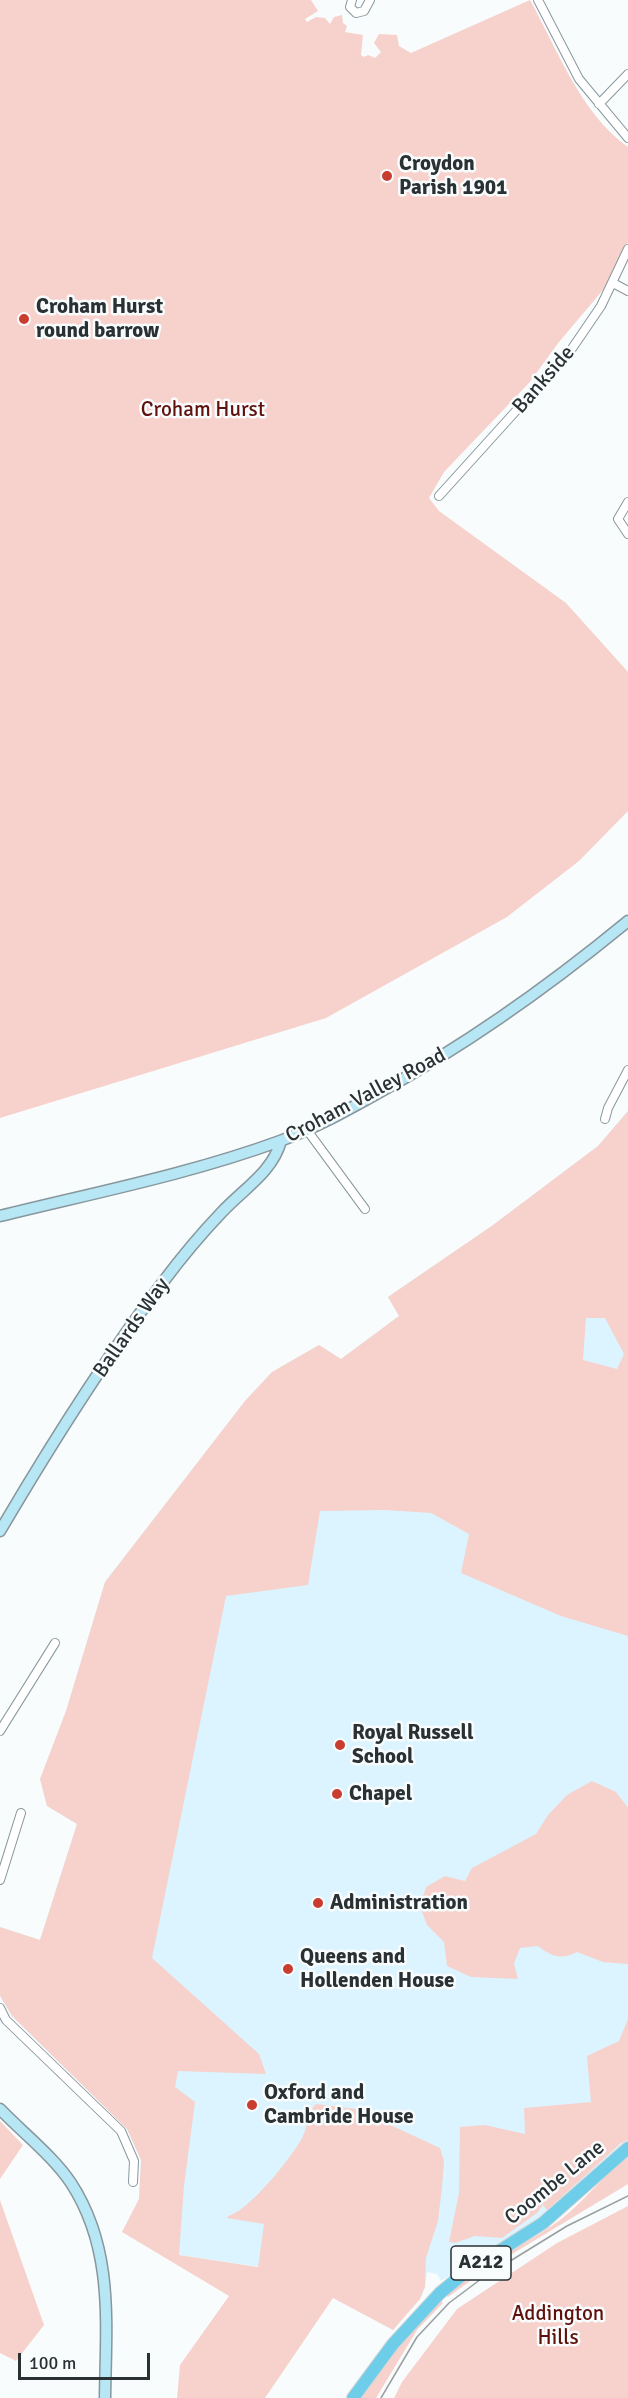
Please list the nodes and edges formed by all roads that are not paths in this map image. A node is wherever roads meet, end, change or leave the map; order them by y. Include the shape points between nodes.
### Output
1 (352, 0) edge
2 (370, 0) edge
3 (538, 0) edge
4 (628, 74) edge
5 (599, 104) junction
6 (628, 138) edge
7 (628, 249) edge
8 (613, 283) junction
9 (628, 291) edge
10 (439, 496) dead end
11 (628, 502) edge
12 (628, 534) edge
13 (628, 921) edge
14 (628, 1070) edge
15 (605, 1119) dead end
16 (307, 1130) junction
17 (281, 1141) junction
18 (365, 1209) dead end
19 (0, 1216) edge
20 (0, 1531) edge
21 (55, 1643) dead end
22 (0, 1731) edge
23 (21, 1813) dead end
24 (0, 1880) edge
25 (0, 2008) edge
26 (0, 2109) edge
27 (628, 2148) edge
28 (133, 2181) dead end
29 (105, 2398) edge
30 (353, 2398) edge

1 - 2 street via 350,7 356,13 364,11
3 - 5 street via 579,79
4 - 5 street
5 - 6 street
7 - 8 street, Bankside
8 - 9 street
8 - 10 street, Bankside via 557,367
11 - 12 street via 618,519
13 - 16 street, Croham Valley Road via 483,1032 420,1071
14 - 15 street
16 - 17 street, Croham Valley Road
16 - 18 street
17 - 19 street, Croham Valley Road
17 - 20 street, Ballards Way via 277,1157 268,1169 198,1237 161,1284
21 - 22 street
23 - 24 street
25 - 28 street via 6,2020 121,2131 134,2161
26 - 29 street via 70,2182 90,2219 105,2272
27 - 30 main road, Coombe Lane / A212 via 543,2223 440,2293 393,2344

